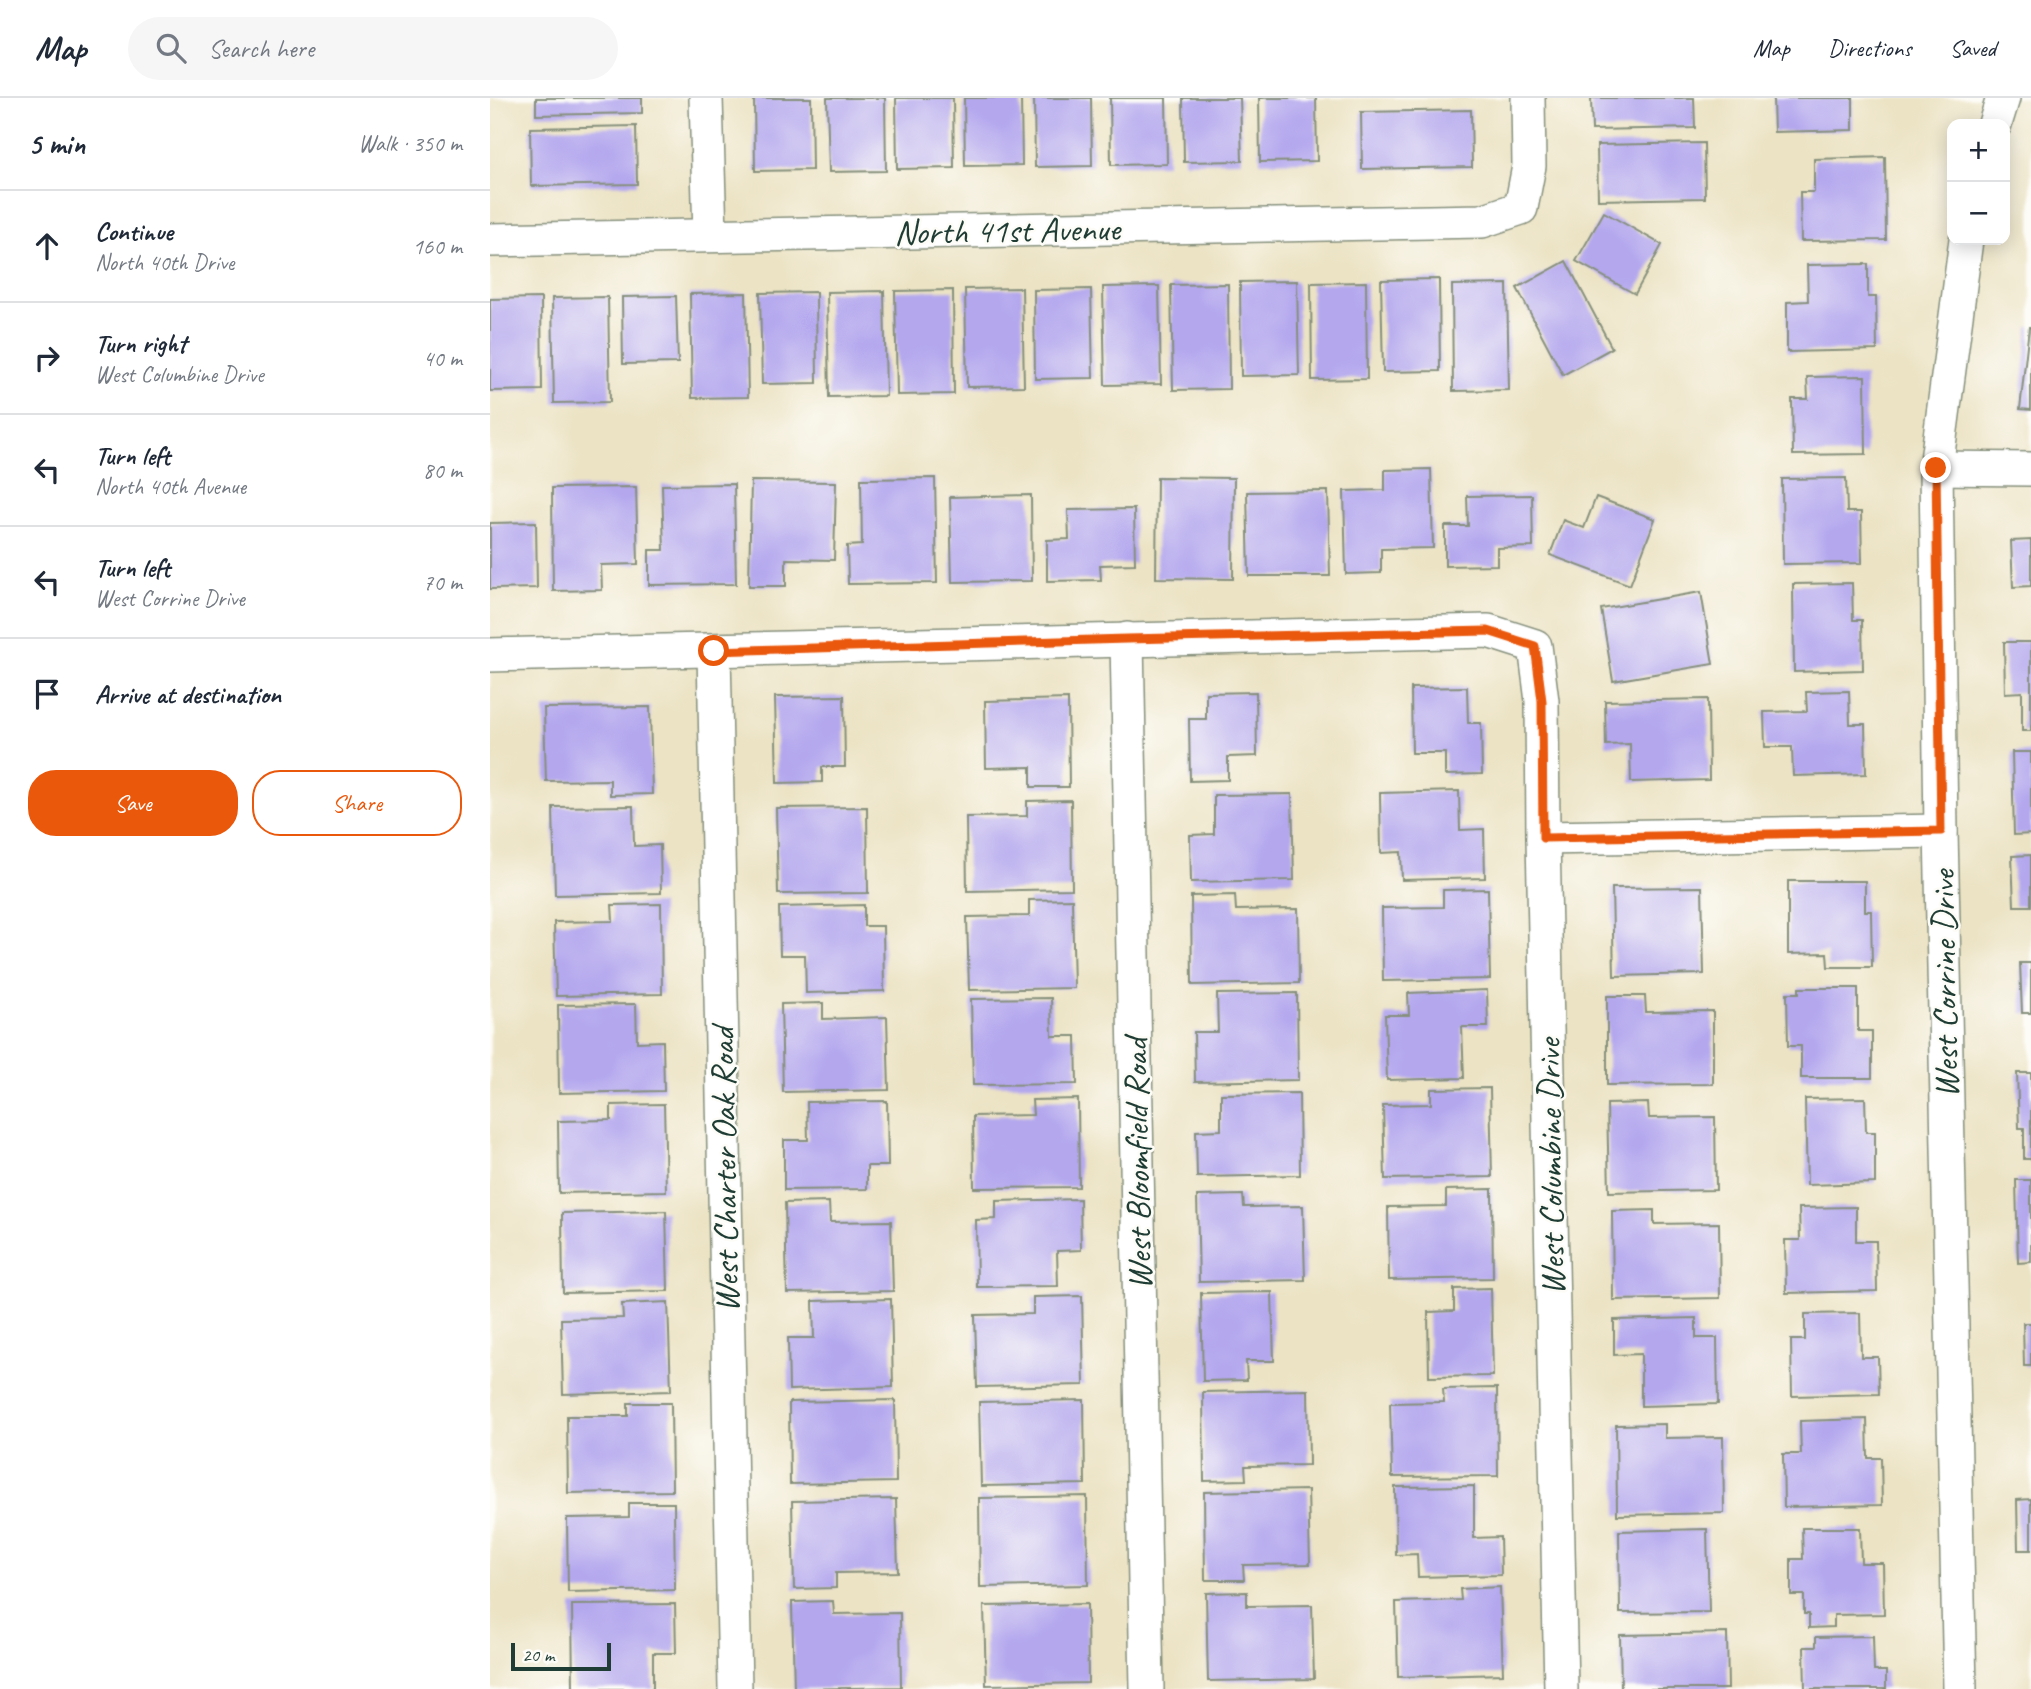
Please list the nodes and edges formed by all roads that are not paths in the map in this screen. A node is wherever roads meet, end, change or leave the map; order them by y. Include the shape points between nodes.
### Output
1 (706, 98) edge
2 (1528, 98) edge
3 (2003, 98) edge
4 (1997, 119) edge
5 (710, 235) junction
6 (490, 240) edge
7 (1965, 245) edge
8 (1936, 468) junction
9 (2031, 469) edge
10 (1127, 639) junction
11 (714, 651) junction
12 (490, 655) edge
13 (1941, 831) junction
14 (1543, 838) junction
15 (734, 1689) edge
16 (1147, 1689) edge
17 (1561, 1689) edge
18 (1960, 1689) edge

1 - 5 street
2 - 5 street, North 41st Avenue via 1529,166 1521,208 1482,221
3 - 4 street
5 - 6 street, North 41st Avenue
7 - 8 street, West Corrine Drive
8 - 9 street
8 - 13 street, West Corrine Drive
10 - 11 street
10 - 14 street, West Columbine Drive via 1488,631 1535,646 1542,701
10 - 16 street, West Bloomfield Road
11 - 12 street
11 - 15 street, West Charter Oak Road
13 - 14 street
13 - 18 street, West Corrine Drive
14 - 17 street, West Columbine Drive

